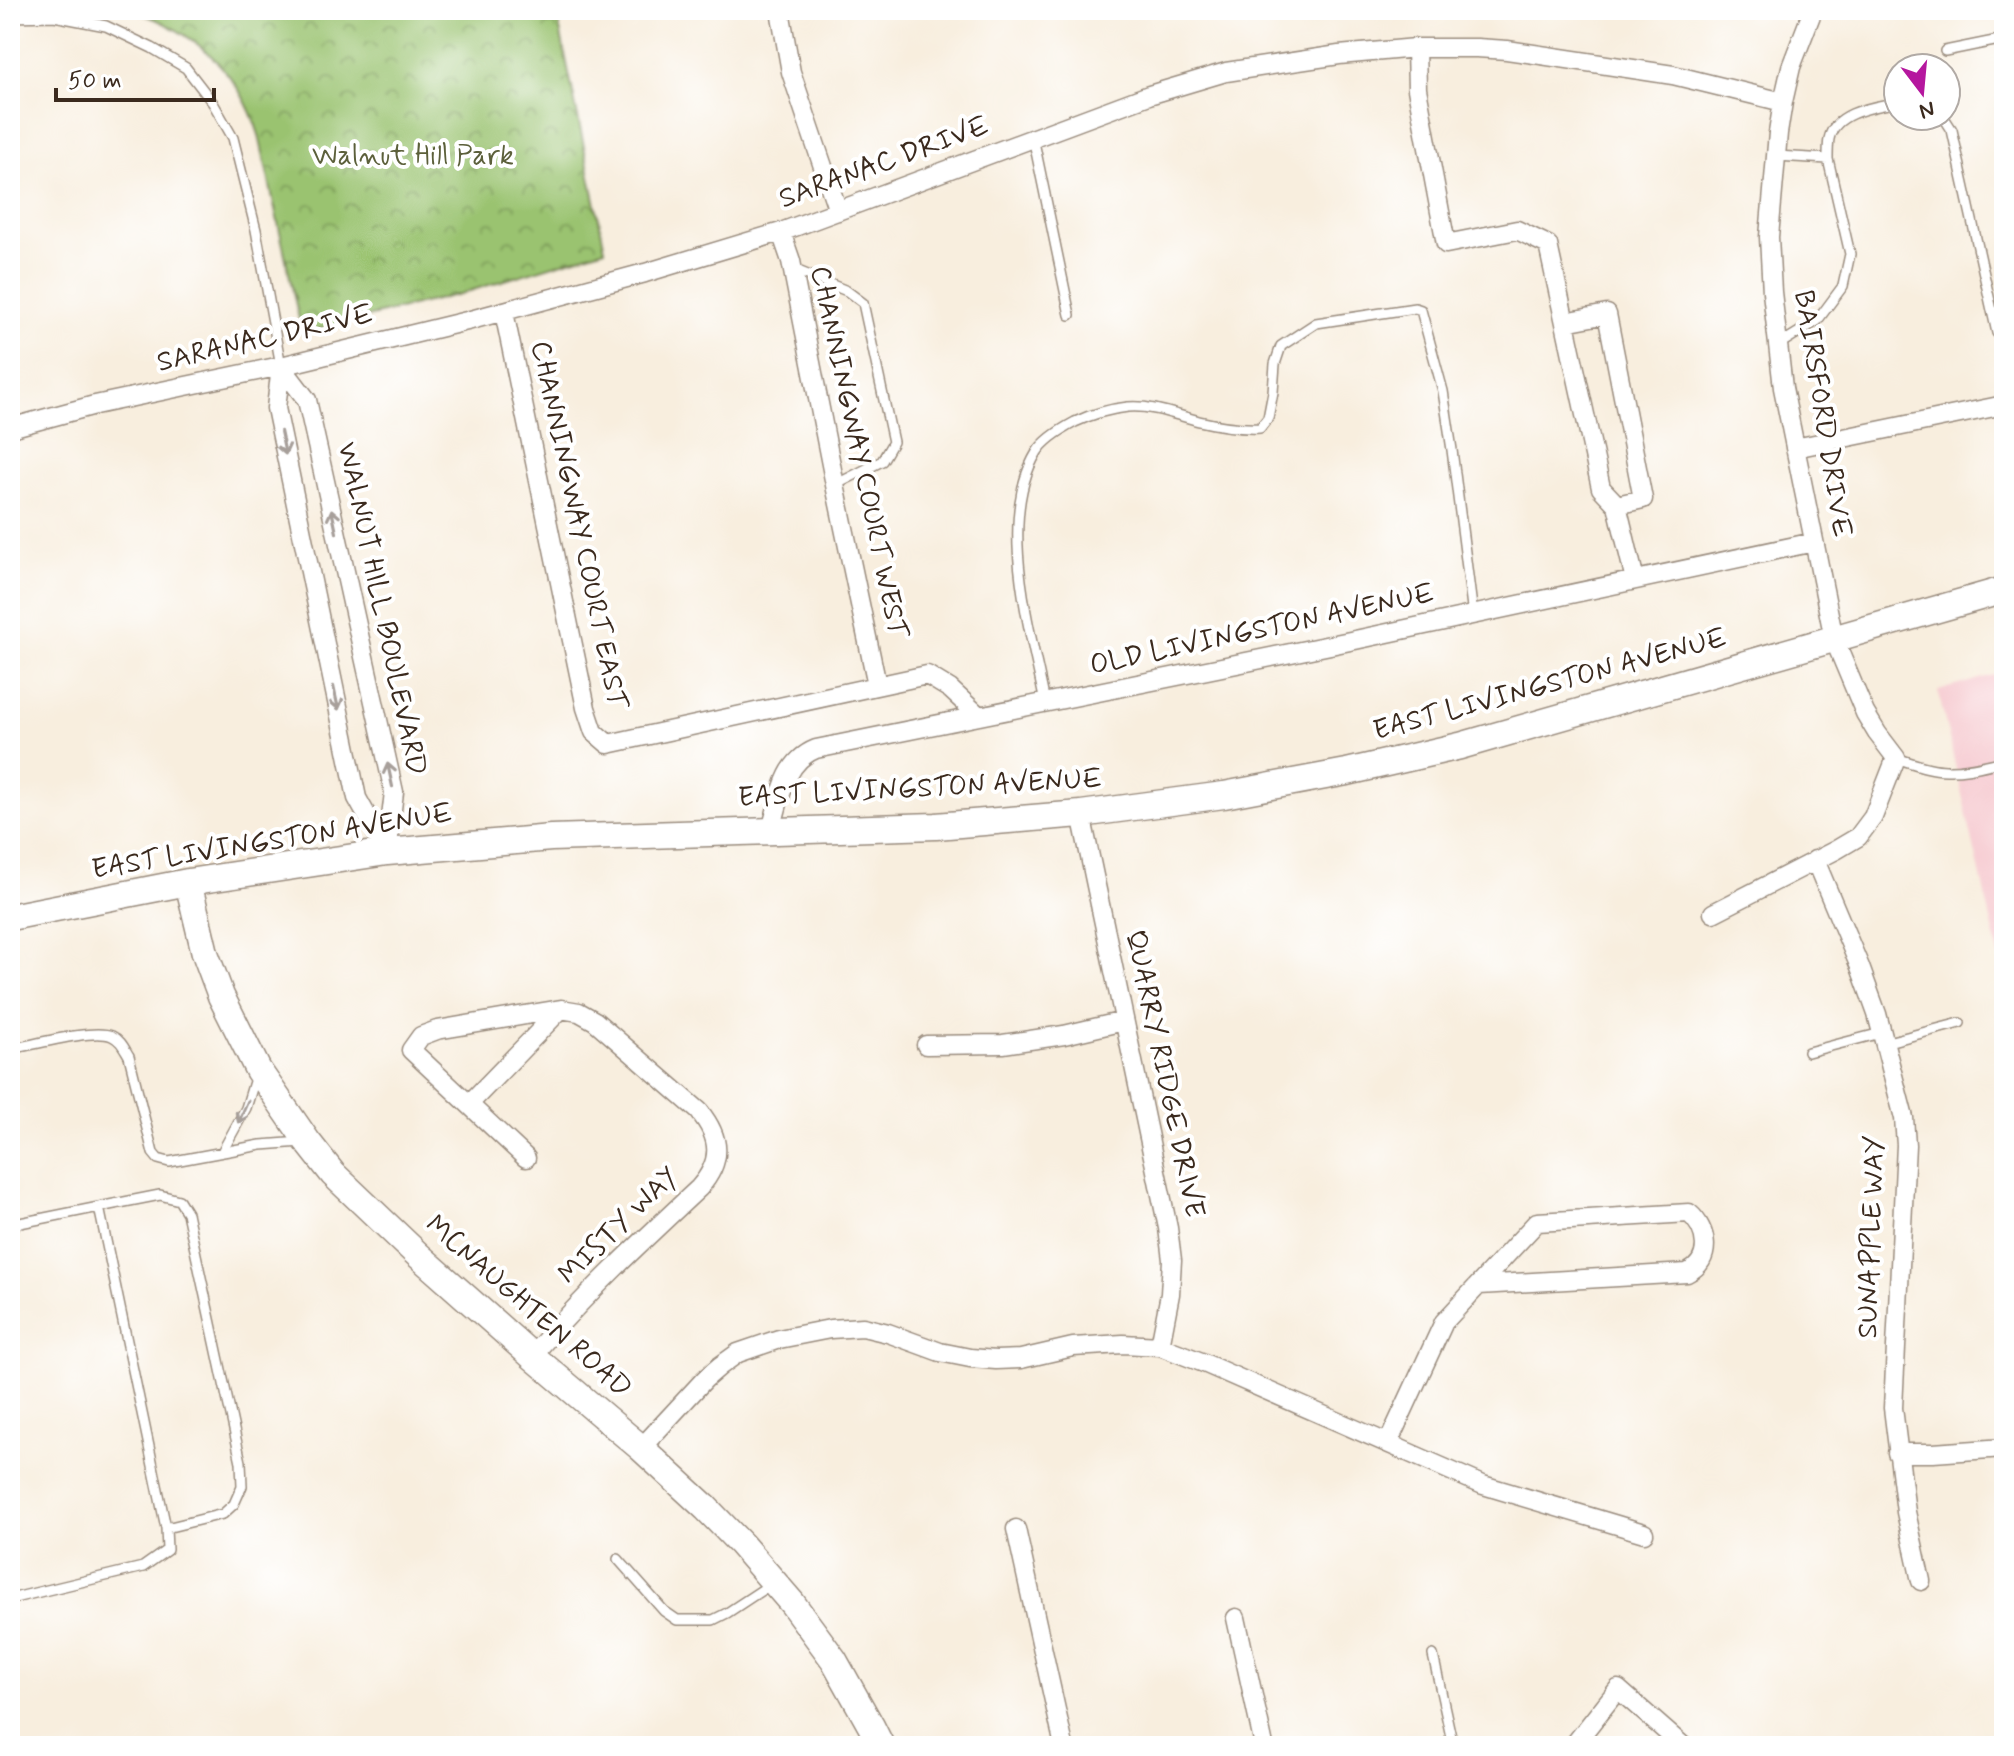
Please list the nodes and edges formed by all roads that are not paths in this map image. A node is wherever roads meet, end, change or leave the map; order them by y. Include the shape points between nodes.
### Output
1 (780, 10) edge
2 (1813, 10) edge
3 (10, 17) edge
4 (2004, 39) edge
5 (1416, 48) junction
6 (1945, 51) dead end
7 (1783, 102) junction
8 (1882, 106) edge
9 (1952, 132) edge
10 (1033, 137) junction
11 (1776, 156) junction
12 (1828, 159) junction
13 (838, 211) junction
14 (781, 232) junction
15 (793, 269) junction
16 (504, 312) junction
17 (1070, 315) dead end
18 (1565, 322) junction
19 (1997, 333) dead end
20 (1777, 345) junction
21 (281, 366) junction
22 (2004, 405) edge
23 (10, 428) edge
24 (1795, 448) junction
25 (835, 485) junction
26 (1617, 505) junction
27 (1814, 542) junction
28 (1635, 580) junction
29 (2004, 590) edge
30 (1473, 615) junction
31 (1834, 639) junction
32 (877, 685) junction
33 (1045, 703) junction
34 (979, 716) junction
35 (1896, 758) junction
36 (2004, 761) edge
37 (1081, 814) junction
38 (771, 830) junction
39 (387, 852) junction
40 (1815, 860) junction
41 (188, 882) junction
42 (1713, 913) dead end
43 (10, 917) edge
44 (561, 1009) junction
45 (1124, 1021) junction
46 (1960, 1023) dead end
47 (1882, 1038) junction
48 (926, 1045) dead end
49 (10, 1049) edge
50 (1808, 1052) dead end
51 (258, 1070) junction
52 (469, 1104) junction
53 (307, 1141) junction
54 (222, 1152) junction
55 (526, 1158) dead end
56 (99, 1207) junction
57 (10, 1225) edge
58 (1479, 1285) junction
59 (1160, 1346) junction
60 (532, 1356) junction
61 (1388, 1443) junction
62 (641, 1448) junction
63 (2004, 1448) edge
64 (1897, 1453) junction
65 (166, 1528) junction
66 (1016, 1529) dead end
67 (1644, 1533) dead end
68 (618, 1559) dead end
69 (1921, 1581) dead end
70 (774, 1582) junction
71 (10, 1599) edge
72 (1236, 1618) dead end
73 (1433, 1655) dead end
74 (881, 1746) edge
75 (1064, 1746) edge
76 (1264, 1746) edge
77 (1453, 1746) edge
78 (1573, 1746) edge
79 (1683, 1746) edge

1 - 13 street via 791,72
2 - 7 street, BAIRSFORD DRIVE
3 - 21 lane, WALNUT HILL BOULEVARD via 54,16 106,26 186,68 204,91 233,138
4 - 6 lane
5 - 7 street, SARANAC DRIVE via 1553,57 1673,75
5 - 10 street, SARANAC DRIVE via 1226,72
5 - 18 street via 1417,89 1446,244 1517,230 1548,245
7 - 11 street, BAIRSFORD DRIVE
8 - 12 lane via 1840,121 1830,136
9 - 19 lane
10 - 13 street, SARANAC DRIVE
10 - 17 lane
11 - 12 lane
11 - 20 street, BAIRSFORD DRIVE via 1769,237
12 - 20 lane via 1850,254 1843,286 1817,321
13 - 14 street, SARANAC DRIVE
14 - 15 street, CHANNINGWAY COURT WEST
14 - 16 street, SARANAC DRIVE
15 - 25 street, CHANNINGWAY COURT WEST
15 - 25 lane via 863,303 893,442 882,461
16 - 21 street, SARANAC DRIVE
16 - 32 street, CHANNINGWAY COURT EAST via 594,732 608,744
18 - 26 street via 1601,488
18 - 26 street via 1607,314 1643,499
20 - 24 street, BAIRSFORD DRIVE
21 - 23 street, SARANAC DRIVE
21 -> 39 street, WALNUT HILL BOULEVARD via 276,408 357,798
39 -> 21 street, WALNUT HILL BOULEVARD via 394,792 307,400
22 - 24 street
24 - 27 street, BAIRSFORD DRIVE
25 - 32 street, CHANNINGWAY COURT WEST
26 - 28 street
27 - 28 street, OLD LIVINGSTON AVENUE
27 - 31 street, BAIRSFORD DRIVE
28 - 30 street, OLD LIVINGSTON AVENUE
29 - 31 main road, EAST LIVINGSTON AVENUE
30 - 33 street, OLD LIVINGSTON AVENUE
30 - 33 lane via 1443,391 1421,310 1316,323 1281,346 1268,418 1260,428 1238,429 1130,407 1094,413 1062,429 1038,450 1023,484 1017,537
31 - 35 street, BAIRSFORD DRIVE via 1865,713
31 - 37 main road, EAST LIVINGSTON AVENUE via 1460,746 1239,792
32 - 34 street via 927,675
33 - 34 street, OLD LIVINGSTON AVENUE
34 - 38 street, OLD LIVINGSTON AVENUE via 805,753 790,769
35 - 36 lane via 1946,770
35 - 40 street via 1873,817 1858,837
37 - 38 main road, EAST LIVINGSTON AVENUE via 936,826
37 - 45 street, QUARRY RIDGE DRIVE
38 - 39 main road, EAST LIVINGSTON AVENUE via 524,839
39 - 41 main road, EAST LIVINGSTON AVENUE
40 - 42 street
40 - 47 street, SUNAPPLE WAY via 1860,967
41 - 43 main road, EAST LIVINGSTON AVENUE
41 - 51 main road, MCNAUGHTEN ROAD via 221,996
44 - 52 street
44 - 52 street via 421,1036 411,1050
44 - 60 street, MISTY WAY via 595,1021 699,1111 717,1149 709,1177
45 - 48 street via 1003,1044
45 - 59 street, QUARRY RIDGE DRIVE via 1172,1260
46 - 47 lane
47 - 50 lane
47 - 64 street, SUNAPPLE WAY via 1906,1145 1893,1408
49 - 54 lane via 94,1033 111,1035 129,1056 158,1159 169,1162
51 - 53 main road, MCNAUGHTEN ROAD
51 -> 54 lane via 246,1108
52 - 55 street
53 - 54 lane
53 - 60 main road, MCNAUGHTEN ROAD via 333,1174
56 - 57 lane
56 - 65 lane
56 - 65 lane via 160,1195 179,1200 187,1213 241,1462 242,1486 223,1514
58 - 58 street via 1537,1222 1689,1213 1704,1232 1702,1260 1687,1273
58 - 61 street via 1444,1322
59 - 61 street
59 - 62 street via 1099,1344 996,1360 940,1352 863,1327 791,1336 738,1353 720,1366
60 - 62 main road, MCNAUGHTEN ROAD
61 - 67 street via 1483,1485
62 - 70 main road, MCNAUGHTEN ROAD
63 - 64 street
64 - 69 street, SUNAPPLE WAY
65 - 71 lane via 167,1550 143,1567
66 - 75 street
68 - 70 lane via 677,1620 713,1620
70 - 74 main road, MCNAUGHTEN ROAD via 834,1660
72 - 76 street
73 - 77 lane
78 - 79 street via 1618,1689

